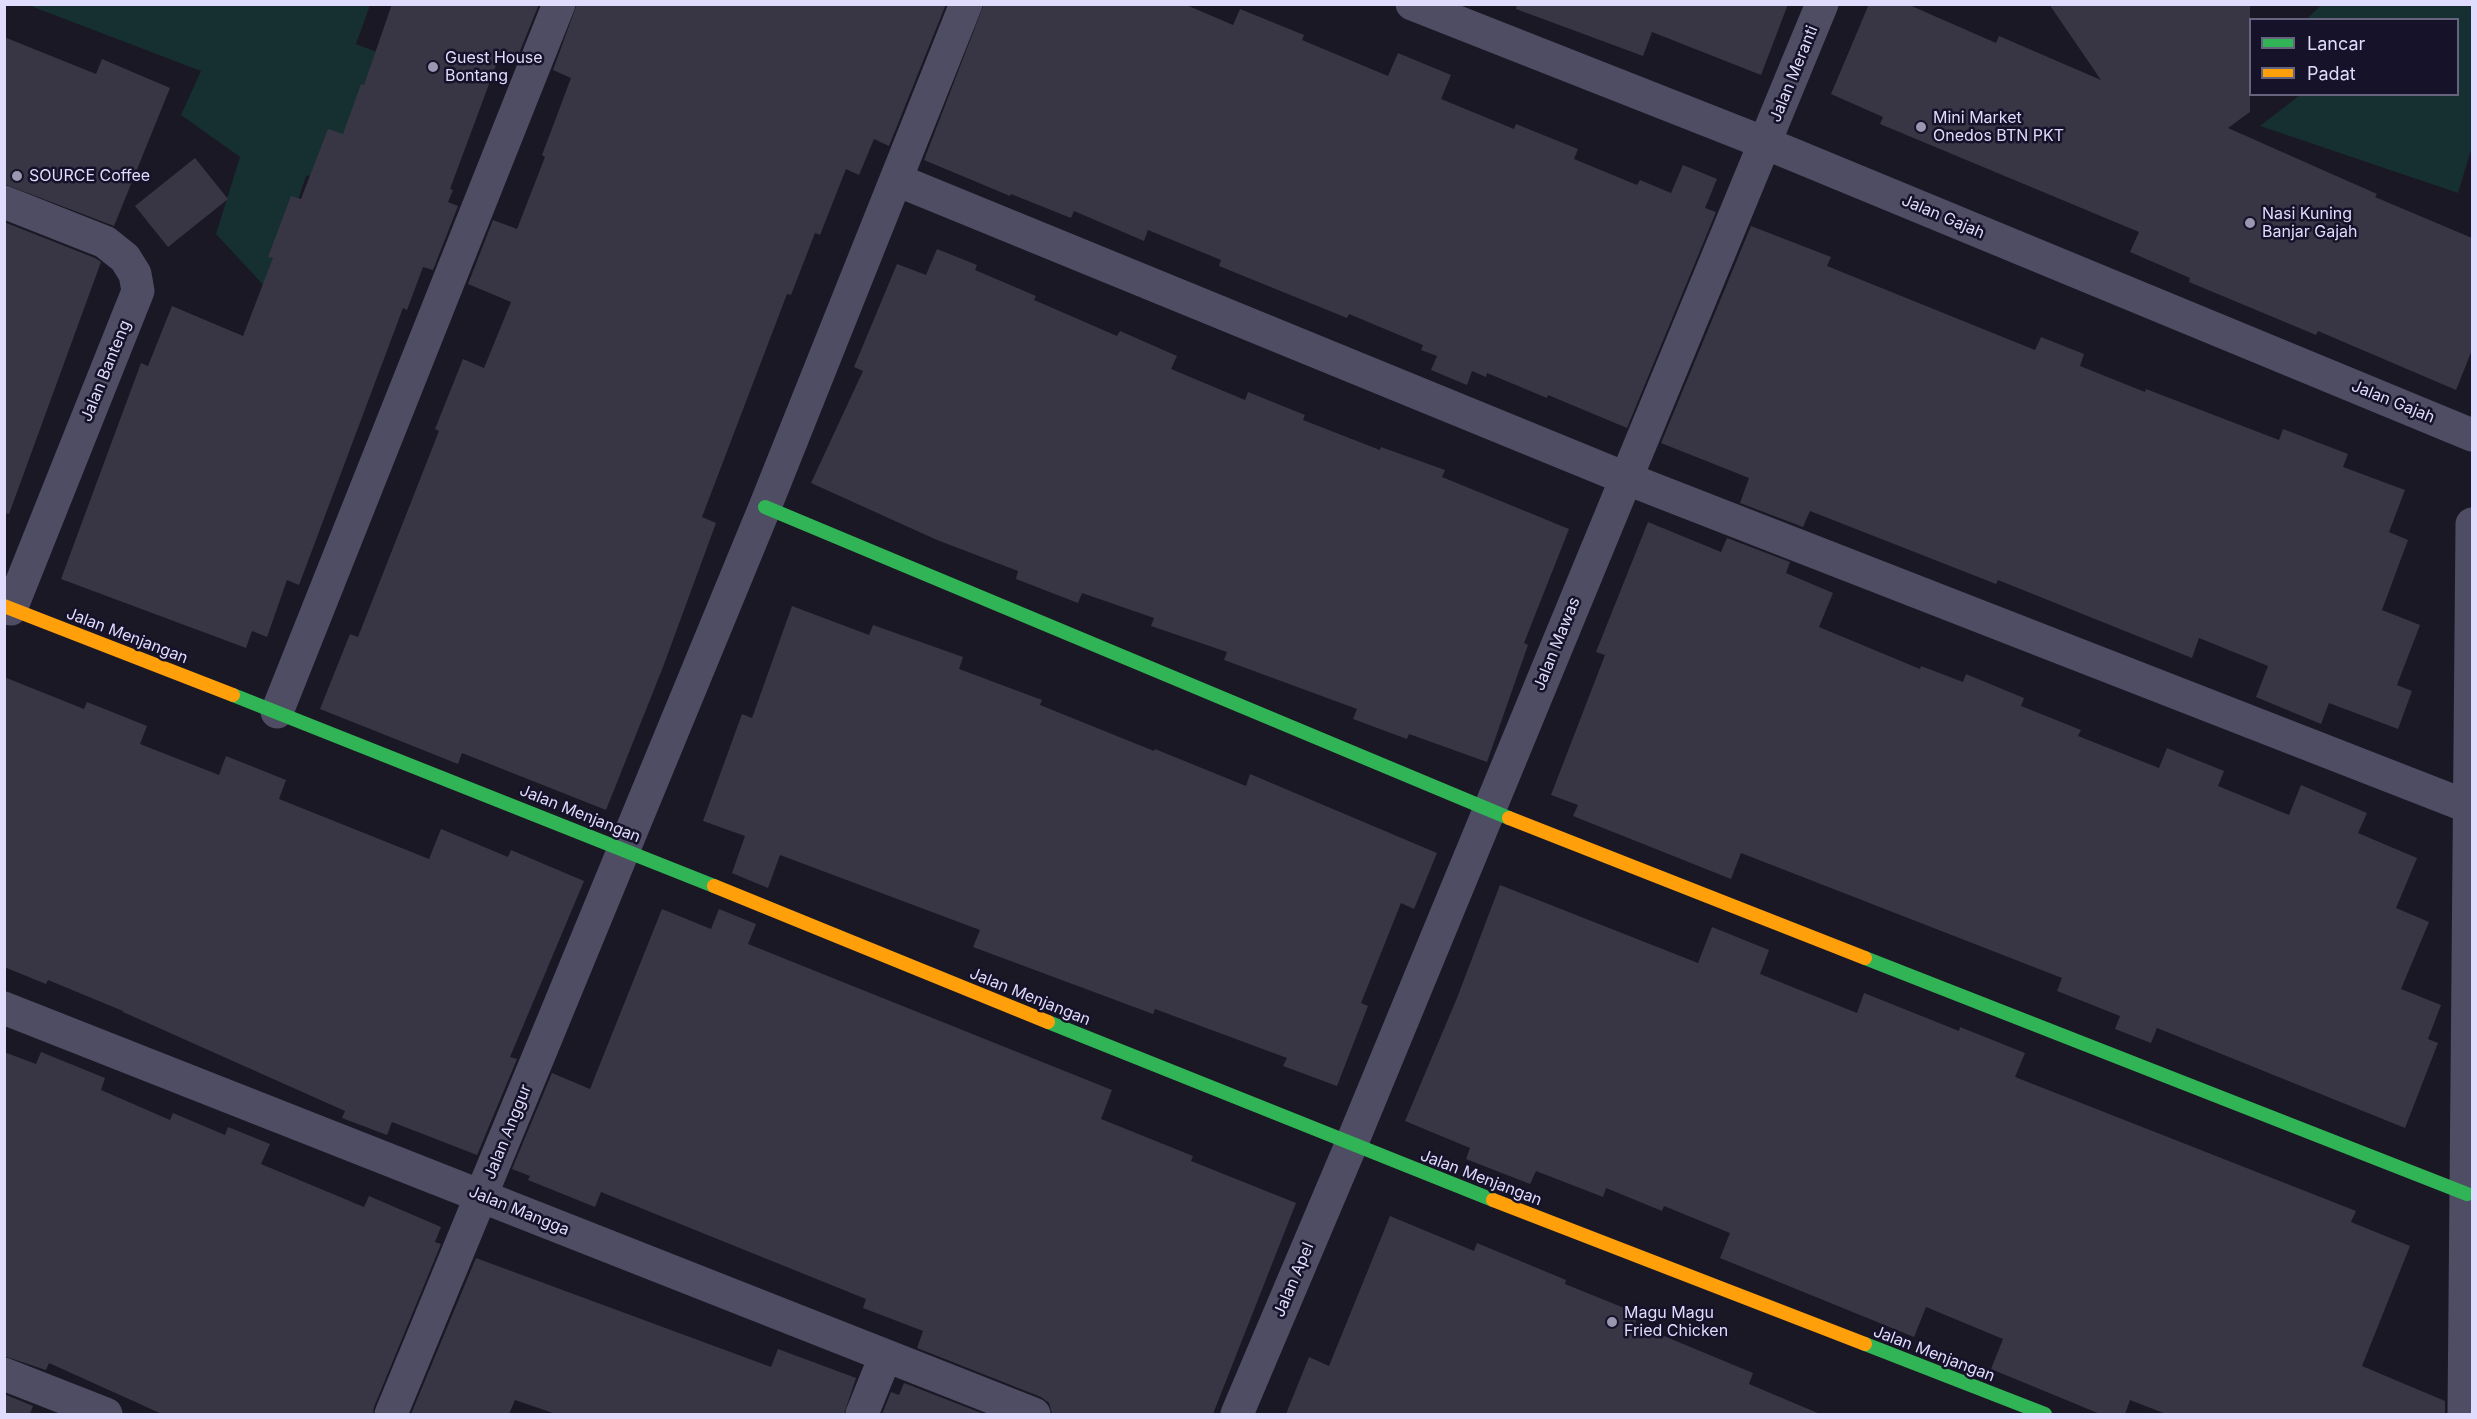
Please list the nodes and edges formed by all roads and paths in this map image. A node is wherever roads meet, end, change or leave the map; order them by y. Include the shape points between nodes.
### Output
1 (559, 4) edge
2 (966, 4) edge
3 (1412, 4) edge
4 (1822, 4) edge
5 (1765, 144) junction
6 (897, 180) junction
7 (4, 202) edge
8 (2472, 435) edge
9 (1625, 478) junction
10 (765, 507) junction
11 (2472, 524) edge
12 (8, 608) edge
13 (277, 712) junction
14 (2469, 807) junction
15 (1489, 810) junction
16 (624, 850) junction
17 (4, 1008) edge
18 (1351, 1145) junction
19 (2468, 1194) junction
20 (482, 1196) junction
21 (885, 1357) junction
22 (4, 1374) edge
23 (106, 1414) edge
24 (391, 1414) edge
25 (862, 1414) edge
26 (1034, 1414) edge
27 (1237, 1414) edge
28 (2045, 1414) edge
29 (2464, 1414) edge

1 - 13 street
2 - 6 street, Jalan Anggur
3 - 5 street, Jalan Gajah
4 - 5 street, Jalan Meranti
5 - 8 street, Jalan Gajah
5 - 9 street, Jalan Mawas
6 - 9 street
6 - 10 street, Jalan Anggur
7 - 12 street, Jalan Banteng via 105,242 125,258 135,274 138,291
9 - 14 street
9 - 15 street, Jalan Mawas
10 - 15 street
10 - 16 street, Jalan Anggur
11 - 14 street
12 - 13 street, Jalan Menjangan
13 - 16 street, Jalan Menjangan
14 - 19 street
15 - 18 street, Jalan Mawas
15 - 19 street
16 - 18 street, Jalan Menjangan
16 - 20 street, Jalan Anggur
17 - 20 street, Jalan Mangga
18 - 27 street, Jalan Apel
18 - 28 street, Jalan Menjangan
19 - 29 street
20 - 21 street, Jalan Mangga
20 - 24 street, Jalan Anggur
21 - 25 street
21 - 26 street, Jalan Mangga
22 - 23 street

